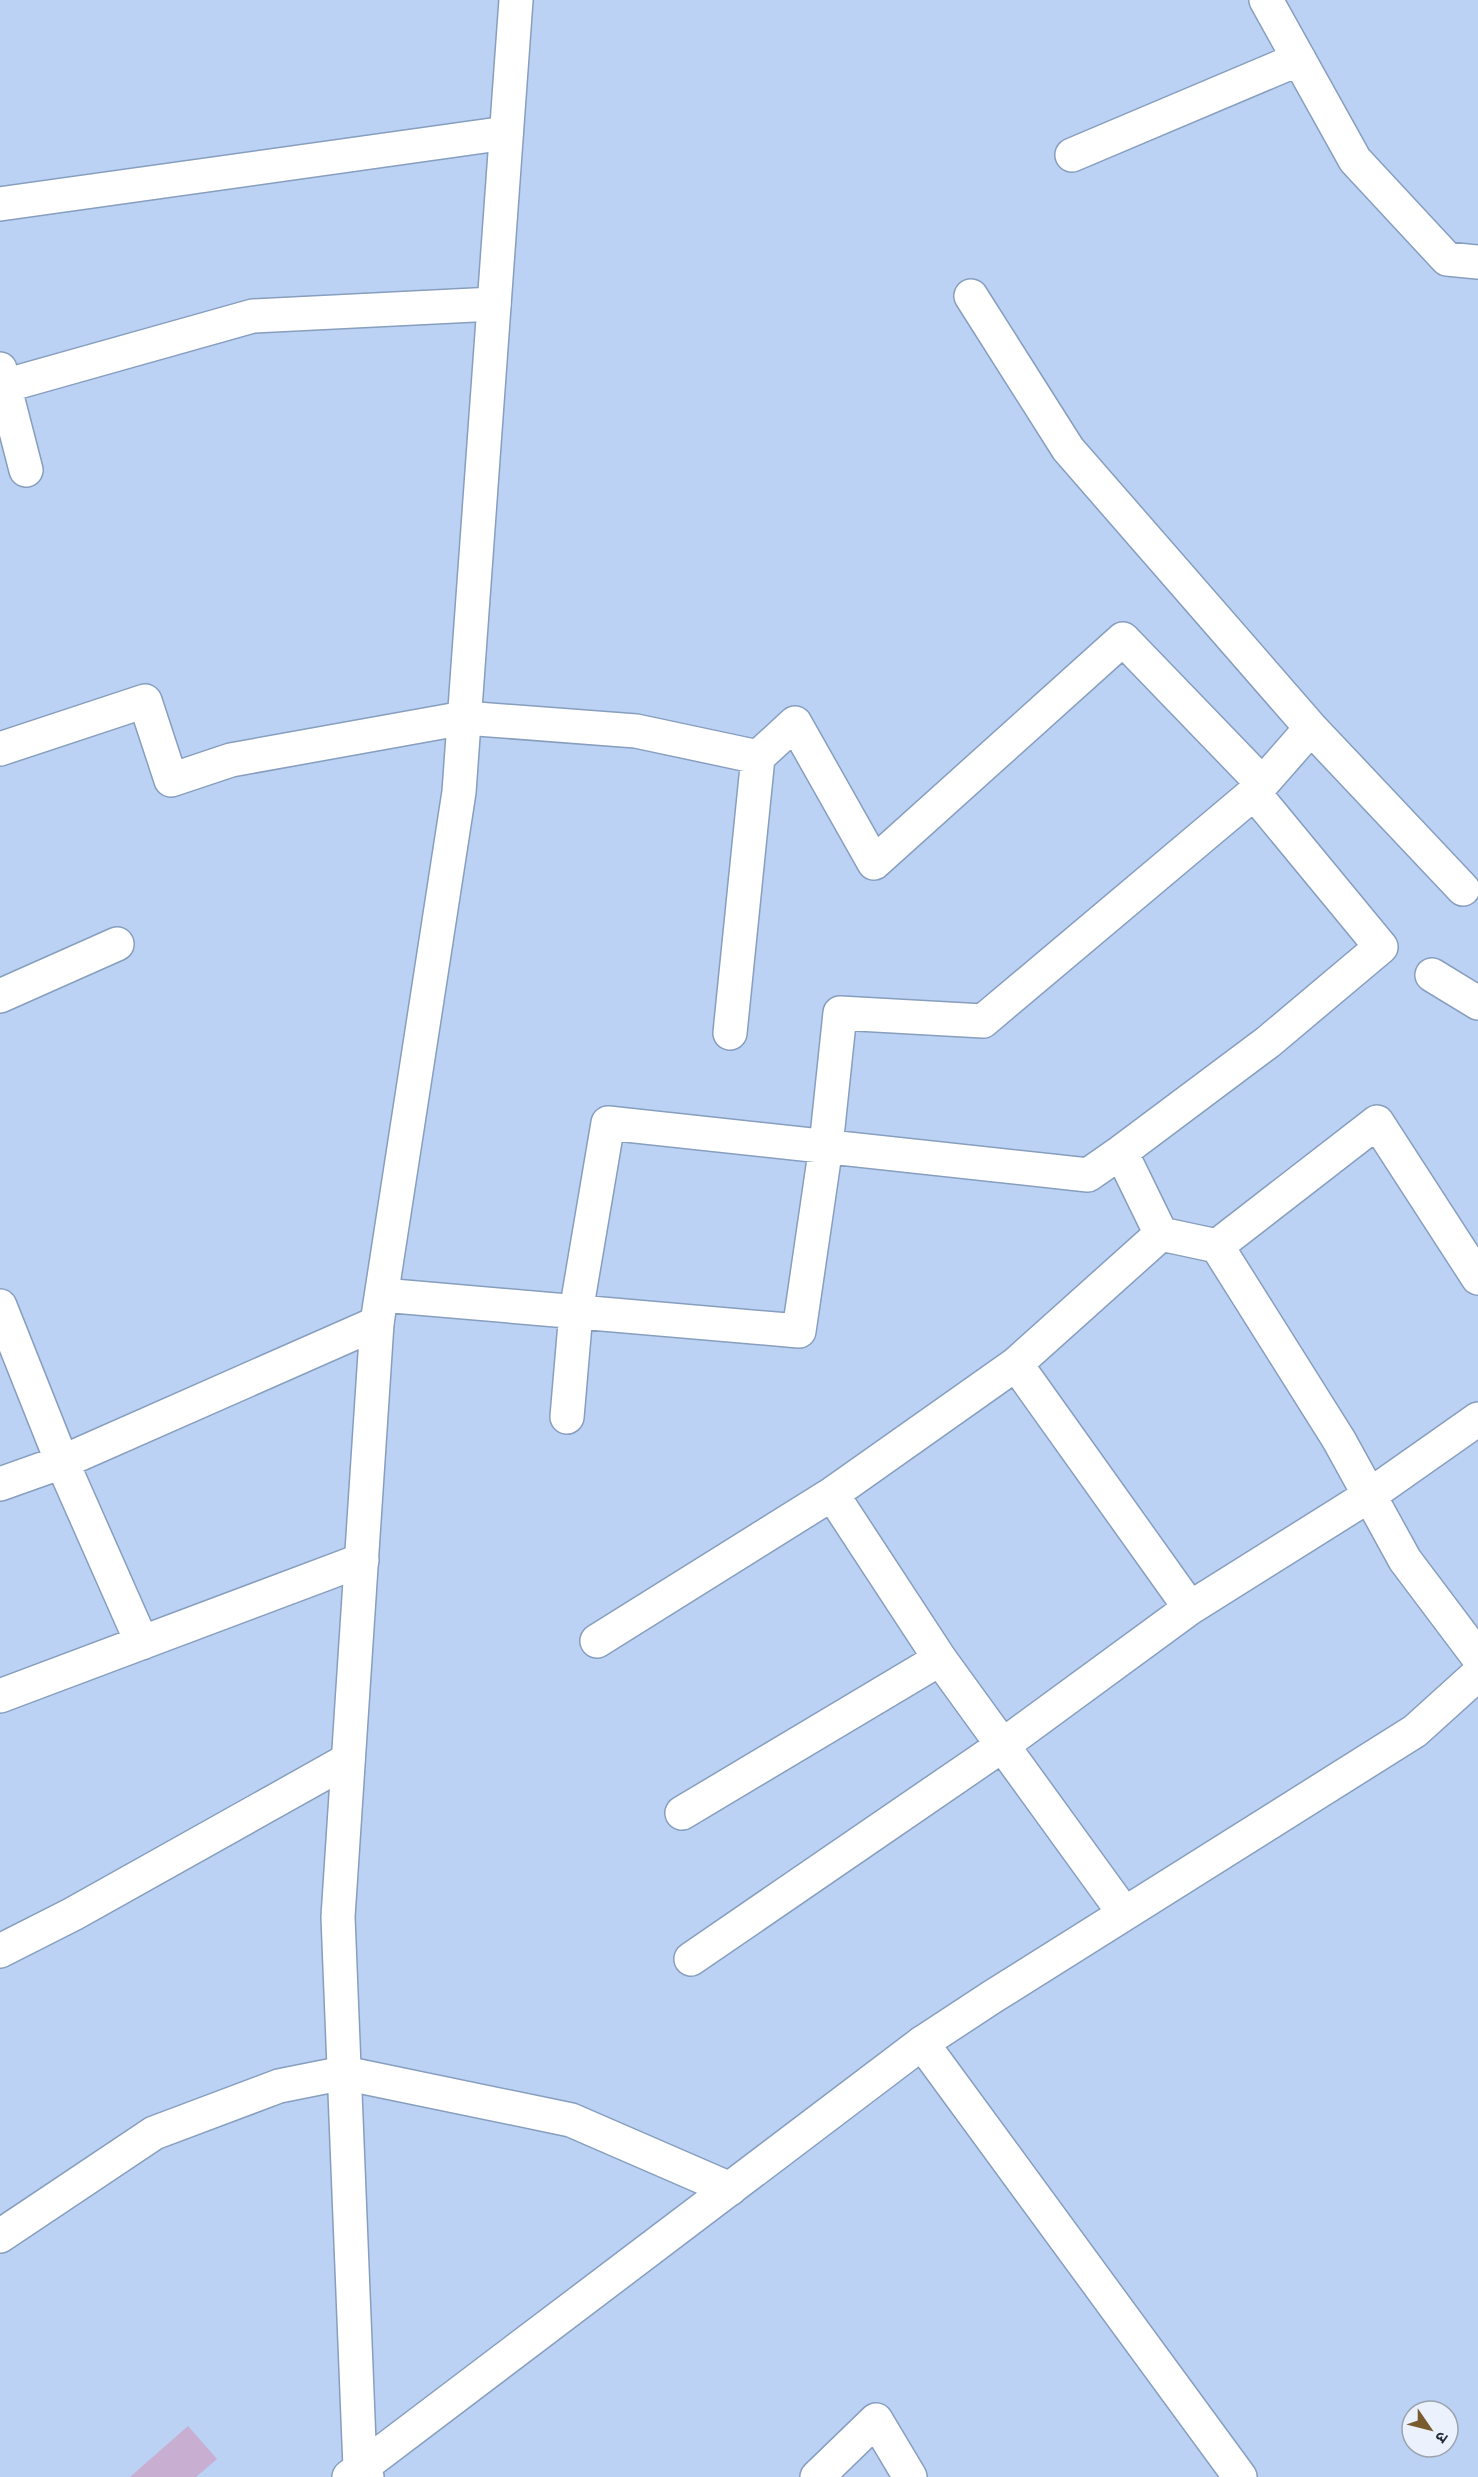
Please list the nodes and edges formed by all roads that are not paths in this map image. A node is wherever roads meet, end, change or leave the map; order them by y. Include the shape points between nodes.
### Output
1 (516, 0) edge
2 (1266, 0) edge
3 (1299, 59) junction
4 (506, 134) junction
5 (1072, 155) dead end
6 (0, 204) edge
7 (1478, 262) edge
8 (971, 296) dead end
9 (494, 304) junction
10 (2, 377) edge
11 (26, 470) dead end
12 (464, 718) junction
13 (1311, 728) junction
14 (0, 749) edge
15 (758, 757) junction
16 (1258, 788) junction
17 (1463, 889) dead end
18 (117, 944) dead end
19 (1432, 975) dead end
20 (0, 996) edge
21 (1478, 1003) edge
22 (730, 1033) dead end
23 (826, 1146) junction
24 (1121, 1152) junction
25 (1161, 1234) junction
26 (1217, 1246) junction
27 (1478, 1278) edge
28 (0, 1306) edge
29 (379, 1309) junction
30 (576, 1312) junction
31 (1016, 1364) junction
32 (567, 1417) dead end
33 (1478, 1419) edge
34 (62, 1462) junction
35 (0, 1484) edge
36 (832, 1494) junction
37 (1370, 1495) junction
38 (362, 1560) junction
39 (1190, 1608) junction
40 (597, 1641) dead end
41 (142, 1643) junction
42 (1478, 1657) edge
43 (939, 1659) junction
44 (1478, 1674) edge
45 (0, 1696) edge
46 (1003, 1745) junction
47 (348, 1760) junction
48 (682, 1813) dead end
49 (1124, 1913) junction
50 (0, 1951) edge
51 (691, 1959) dead end
52 (922, 2043) junction
53 (344, 2073) junction
54 (730, 2189) junction
55 (0, 2236) edge
56 (359, 2474) edge
57 (817, 2477) edge
58 (910, 2477) edge
59 (1240, 2477) edge

1 - 4 street
2 - 3 street
3 - 5 street
3 - 7 street via 1355,160 1447,259
4 - 6 street
4 - 9 street
8 - 13 street via 1068,449
9 - 10 street via 253,316
9 - 12 street
10 - 11 street
12 - 14 street via 231,760 171,780 145,701
12 - 15 street via 636,731
12 - 29 street via 459,792
13 - 16 street
13 - 17 street
15 - 16 street via 795,723 874,863 1123,639
15 - 22 street
16 - 23 street via 983,1021 840,1013
16 - 24 street via 1381,947 1268,1042
18 - 20 street
19 - 21 street
23 - 24 street via 1088,1175
23 - 30 street via 799,1330
23 - 30 street via 608,1123
24 - 25 street
25 - 26 street
25 - 31 street
26 - 27 street via 1377,1122
26 - 37 street
28 - 34 street
29 - 30 street
29 - 34 street
29 - 38 street
30 - 32 street
31 - 36 street
31 - 39 street
33 - 37 street
34 - 35 street
34 - 41 street
36 - 40 street
36 - 43 street
37 - 39 street
37 - 42 street via 1405,1560
38 - 41 street
38 - 47 street
39 - 46 street
41 - 45 street
43 - 46 street
43 - 48 street
44 - 49 street via 1415,1731
46 - 49 street
46 - 51 street
47 - 50 street
47 - 53 street via 338,1917
49 - 52 street
52 - 54 street
52 - 59 street
53 - 54 street via 571,2120
53 - 55 street via 279,2086 153,2133
53 - 56 street
54 - 56 street
57 - 58 street via 876,2420

